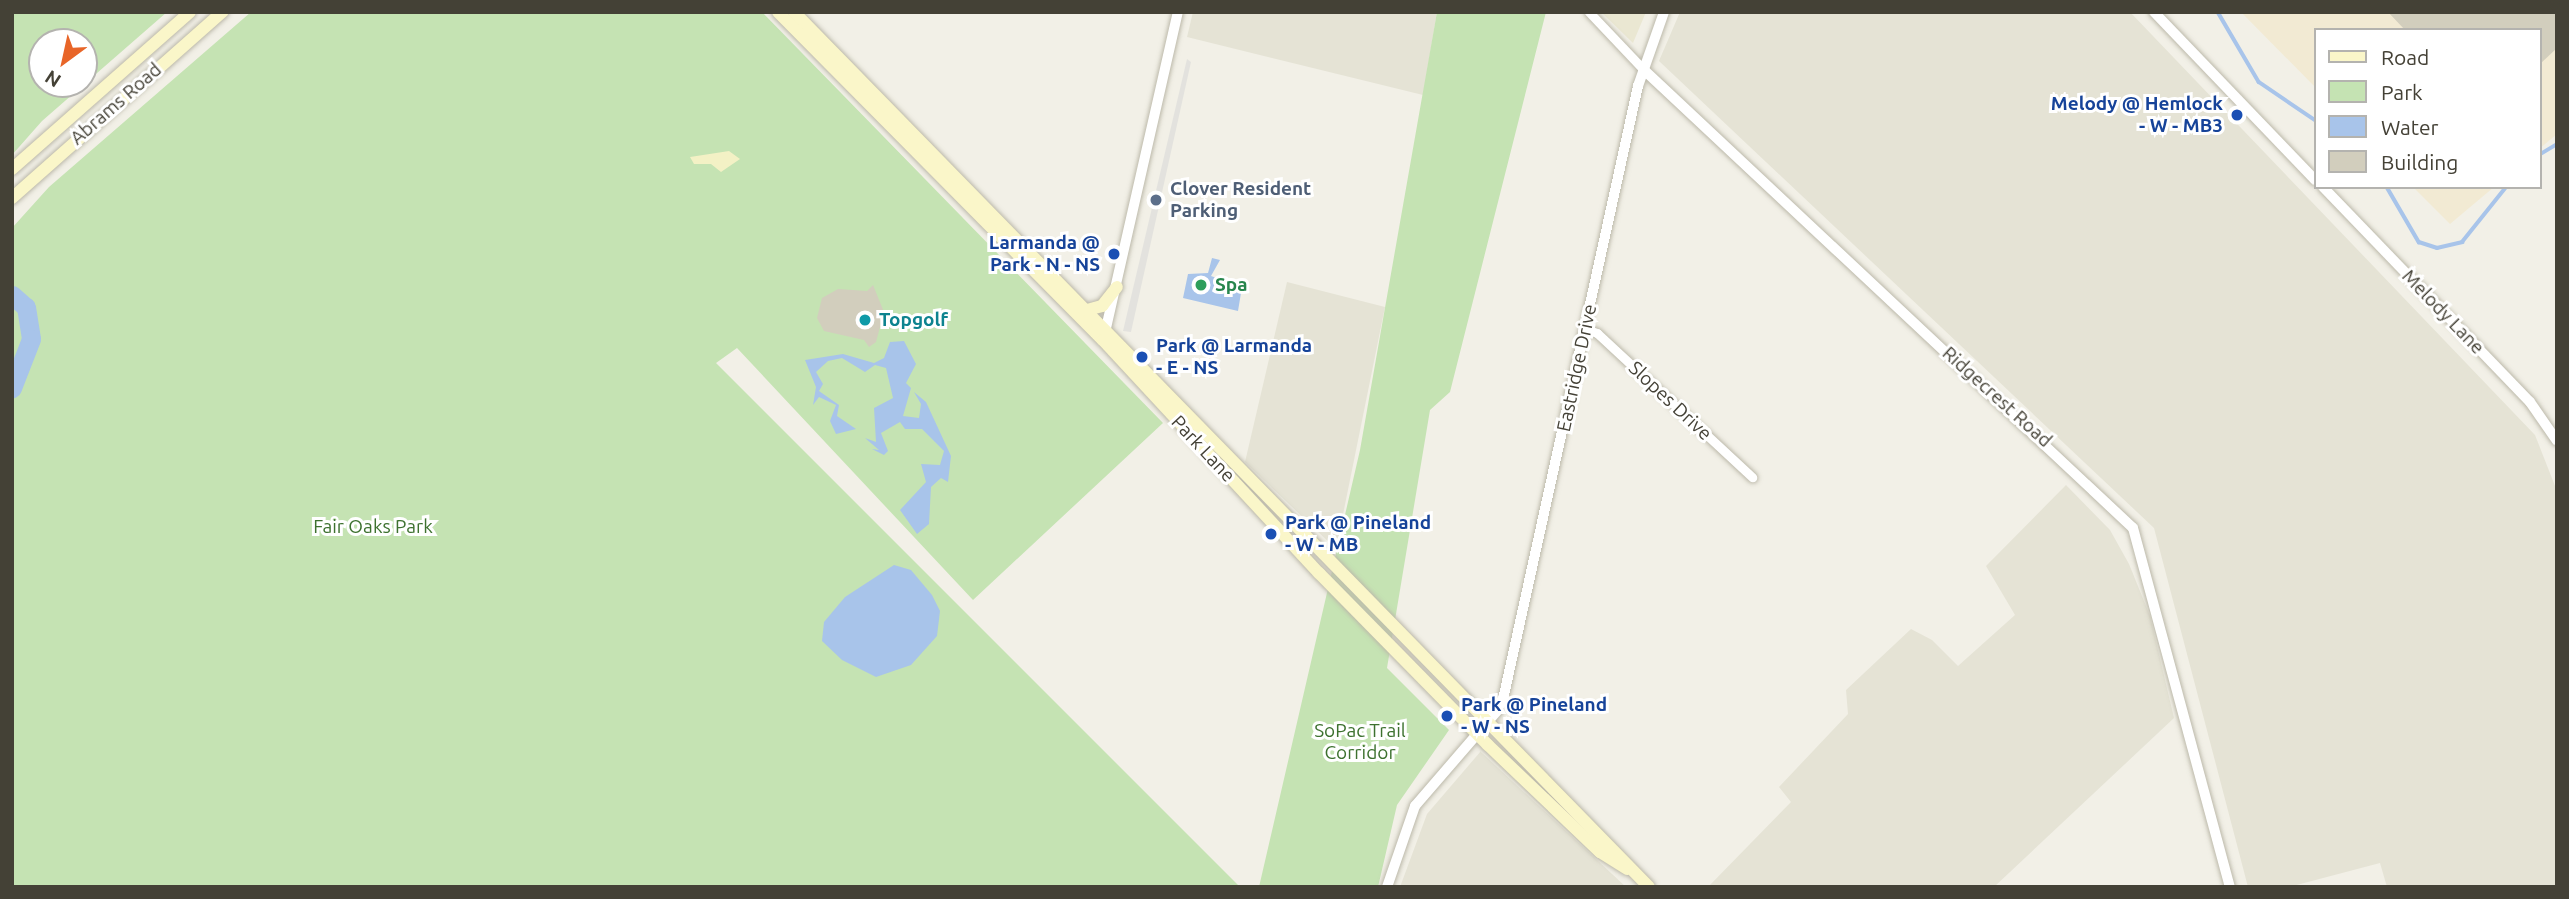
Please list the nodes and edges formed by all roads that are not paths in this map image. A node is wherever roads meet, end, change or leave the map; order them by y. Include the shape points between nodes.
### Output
1 (190, 12) edge
2 (222, 12) edge
3 (778, 12) edge
4 (794, 12) edge
5 (1178, 12) edge
6 (1589, 12) edge
7 (1664, 12) edge
8 (2154, 12) edge
9 (1643, 69) junction
10 (12, 169) edge
11 (2314, 179) edge
12 (2325, 189) edge
13 (12, 198) edge
14 (1117, 287) junction
15 (1087, 310) junction
16 (1586, 329) junction
17 (1105, 335) junction
18 (2557, 441) edge
19 (1752, 477) dead end
20 (1242, 482) junction
21 (1331, 561) junction
22 (1319, 573) junction
23 (1489, 722) junction
24 (1477, 734) junction
25 (1636, 875) junction
26 (1387, 887) edge
27 (1649, 887) edge
28 (2230, 887) edge

1 - 10 main road, Abrams Road
2 - 13 main road, Abrams Road
3 - 17 main road, Park Lane
4 - 15 main road, Park Lane
5 - 14 street
6 - 9 street, Ridgecrest Road
7 - 9 street, Eastridge Drive
8 - 11 street
9 - 16 street, Eastridge Drive
9 - 28 street, Ridgecrest Road via 2133,528
12 - 18 street, Melody Lane via 2530,402
14 - 15 main road via 1106,303
14 - 17 street
15 - 17 main road, Park Lane
16 - 19 street, Slopes Drive via 1597,333
16 - 23 street, Eastridge Drive via 1508,679
17 - 20 main road, Park Lane
20 - 21 main road, Park Lane
20 - 22 main road, Park Lane
21 - 22 main road
21 - 23 main road, Park Lane
22 - 24 main road, Park Lane
23 - 24 street
23 - 25 main road, Park Lane via 1609,841
24 - 25 main road, Park Lane via 1600,852
24 - 26 street via 1415,806
25 - 27 main road, Park Lane

